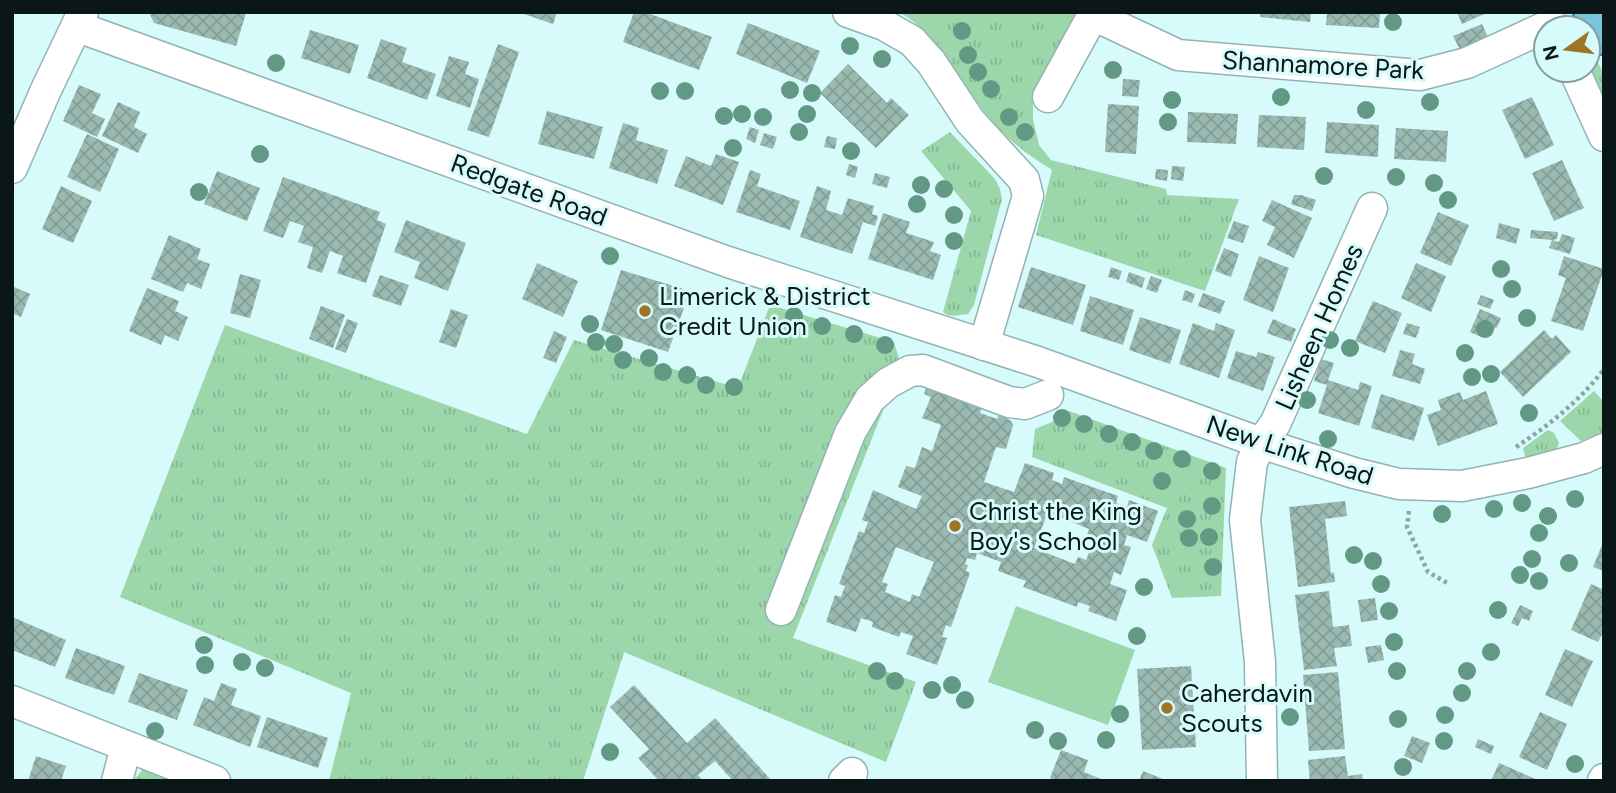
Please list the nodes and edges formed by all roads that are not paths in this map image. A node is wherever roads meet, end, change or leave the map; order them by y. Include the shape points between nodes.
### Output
1 (848, 12) edge
2 (1593, 12) edge
3 (1094, 14) edge
4 (80, 20) edge
5 (1532, 30) edge
6 (1604, 35) edge
7 (1580, 84) edge
8 (1048, 97) dead end
9 (1604, 136) edge
10 (12, 168) edge
11 (1372, 208) dead end
12 (984, 345) junction
13 (1048, 395) dead end
14 (1261, 443) junction
15 (1604, 449) edge
16 (781, 610) dead end
17 (12, 701) edge
18 (126, 747) junction
19 (117, 781) edge
20 (215, 781) edge
21 (1262, 781) edge

1 - 12 street via 912,41 970,121 1024,180 1028,196
2 - 6 main road
3 - 5 street, Shannamore Park via 1178,55 1420,75 1467,63
3 - 8 street, Shannamore Park
4 - 10 street
4 - 12 street, Redgate Road via 737,265
7 - 9 street
11 - 14 street, Lisheen Homes via 1275,424
12 - 14 street, New Link Road
13 - 16 street via 1025,404 1009,402 923,370 910,371 888,383 870,399 850,433
14 - 15 street, New Link Road via 1353,473 1411,485 1478,484
14 - 21 street, Lisheen Homes via 1252,462 1245,520 1260,662
17 - 18 street
18 - 19 street
18 - 20 street

